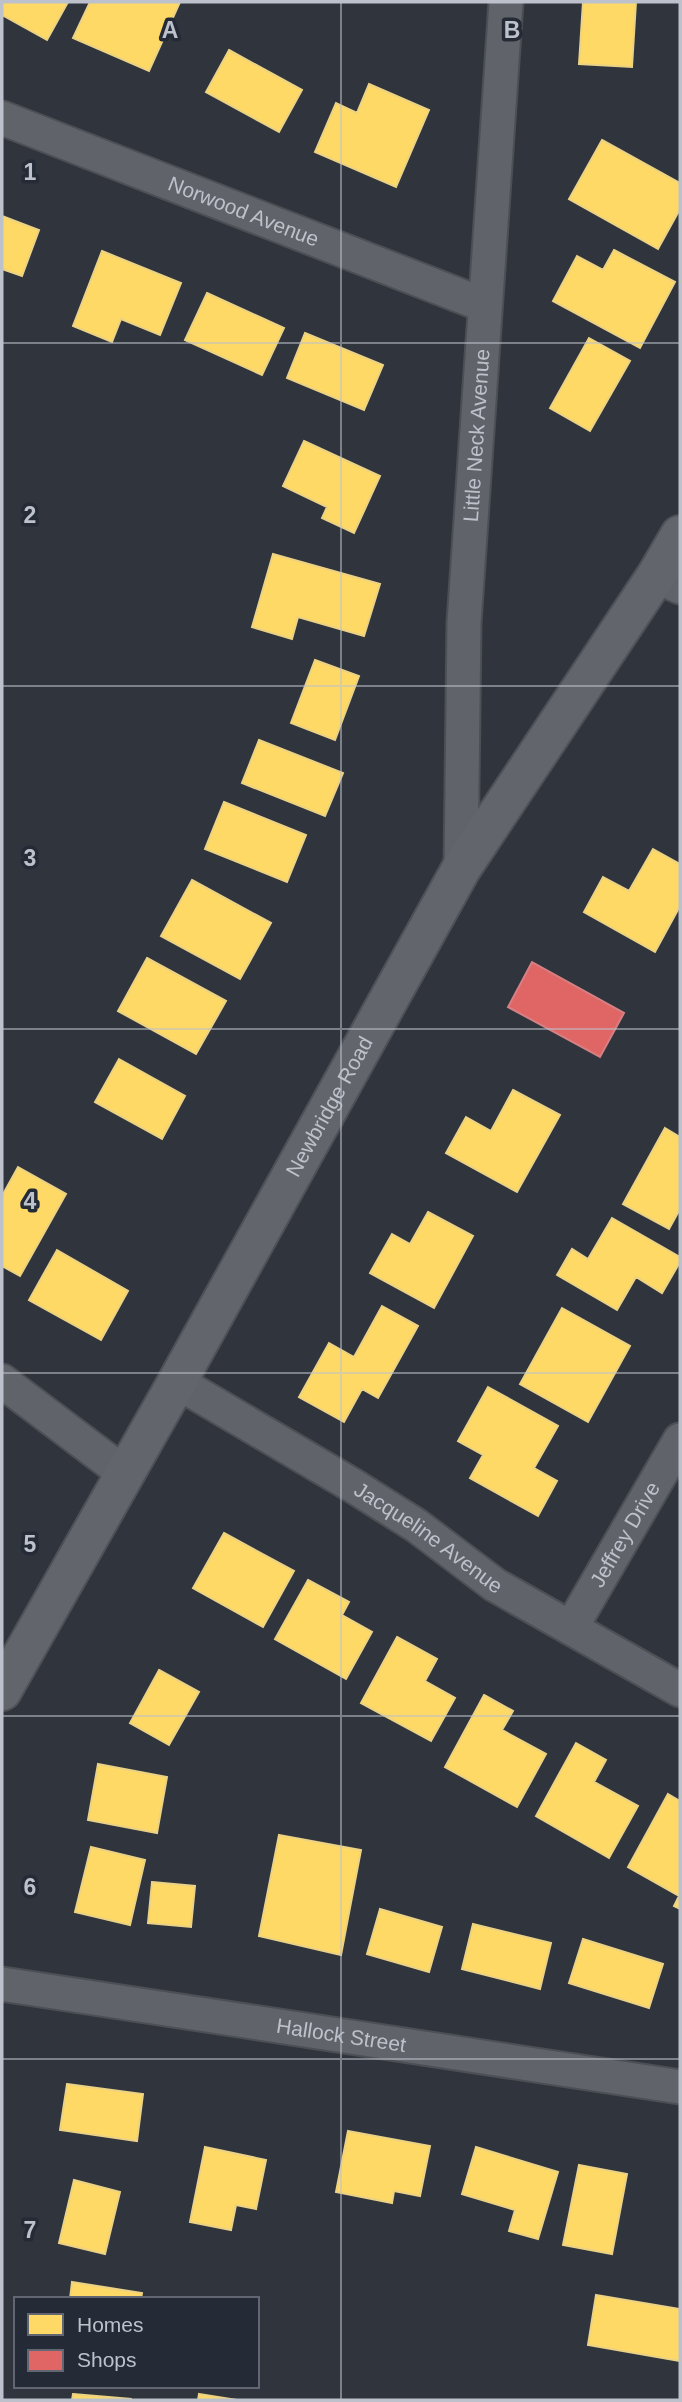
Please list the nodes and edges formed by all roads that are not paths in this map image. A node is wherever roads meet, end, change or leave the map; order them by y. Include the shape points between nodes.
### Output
1 (506, 2) edge
2 (2, 118) edge
3 (484, 304) junction
4 (680, 535) edge
5 (668, 581) edge
6 (461, 869) junction
7 (2, 1381) edge
8 (177, 1382) junction
9 (680, 1440) edge
10 (124, 1472) junction
11 (571, 1628) junction
12 (680, 1690) edge
13 (2, 1691) edge
14 (2, 1984) edge
15 (680, 2087) edge

1 - 3 street, Little Neck Avenue
2 - 3 street, Norwood Avenue
3 - 6 street, Little Neck Avenue via 464,623
4 - 5 main road, Newbridge Road
5 - 6 main road, Newbridge Road
6 - 8 main road, Newbridge Road
7 - 10 street
8 - 10 main road, Newbridge Road
8 - 11 street, Jacqueline Avenue via 352,1485 417,1526 495,1585
9 - 11 street, Jeffrey Drive
10 - 13 main road, Newbridge Road
11 - 12 street, Jacqueline Avenue
14 - 15 street, Hallock Street

